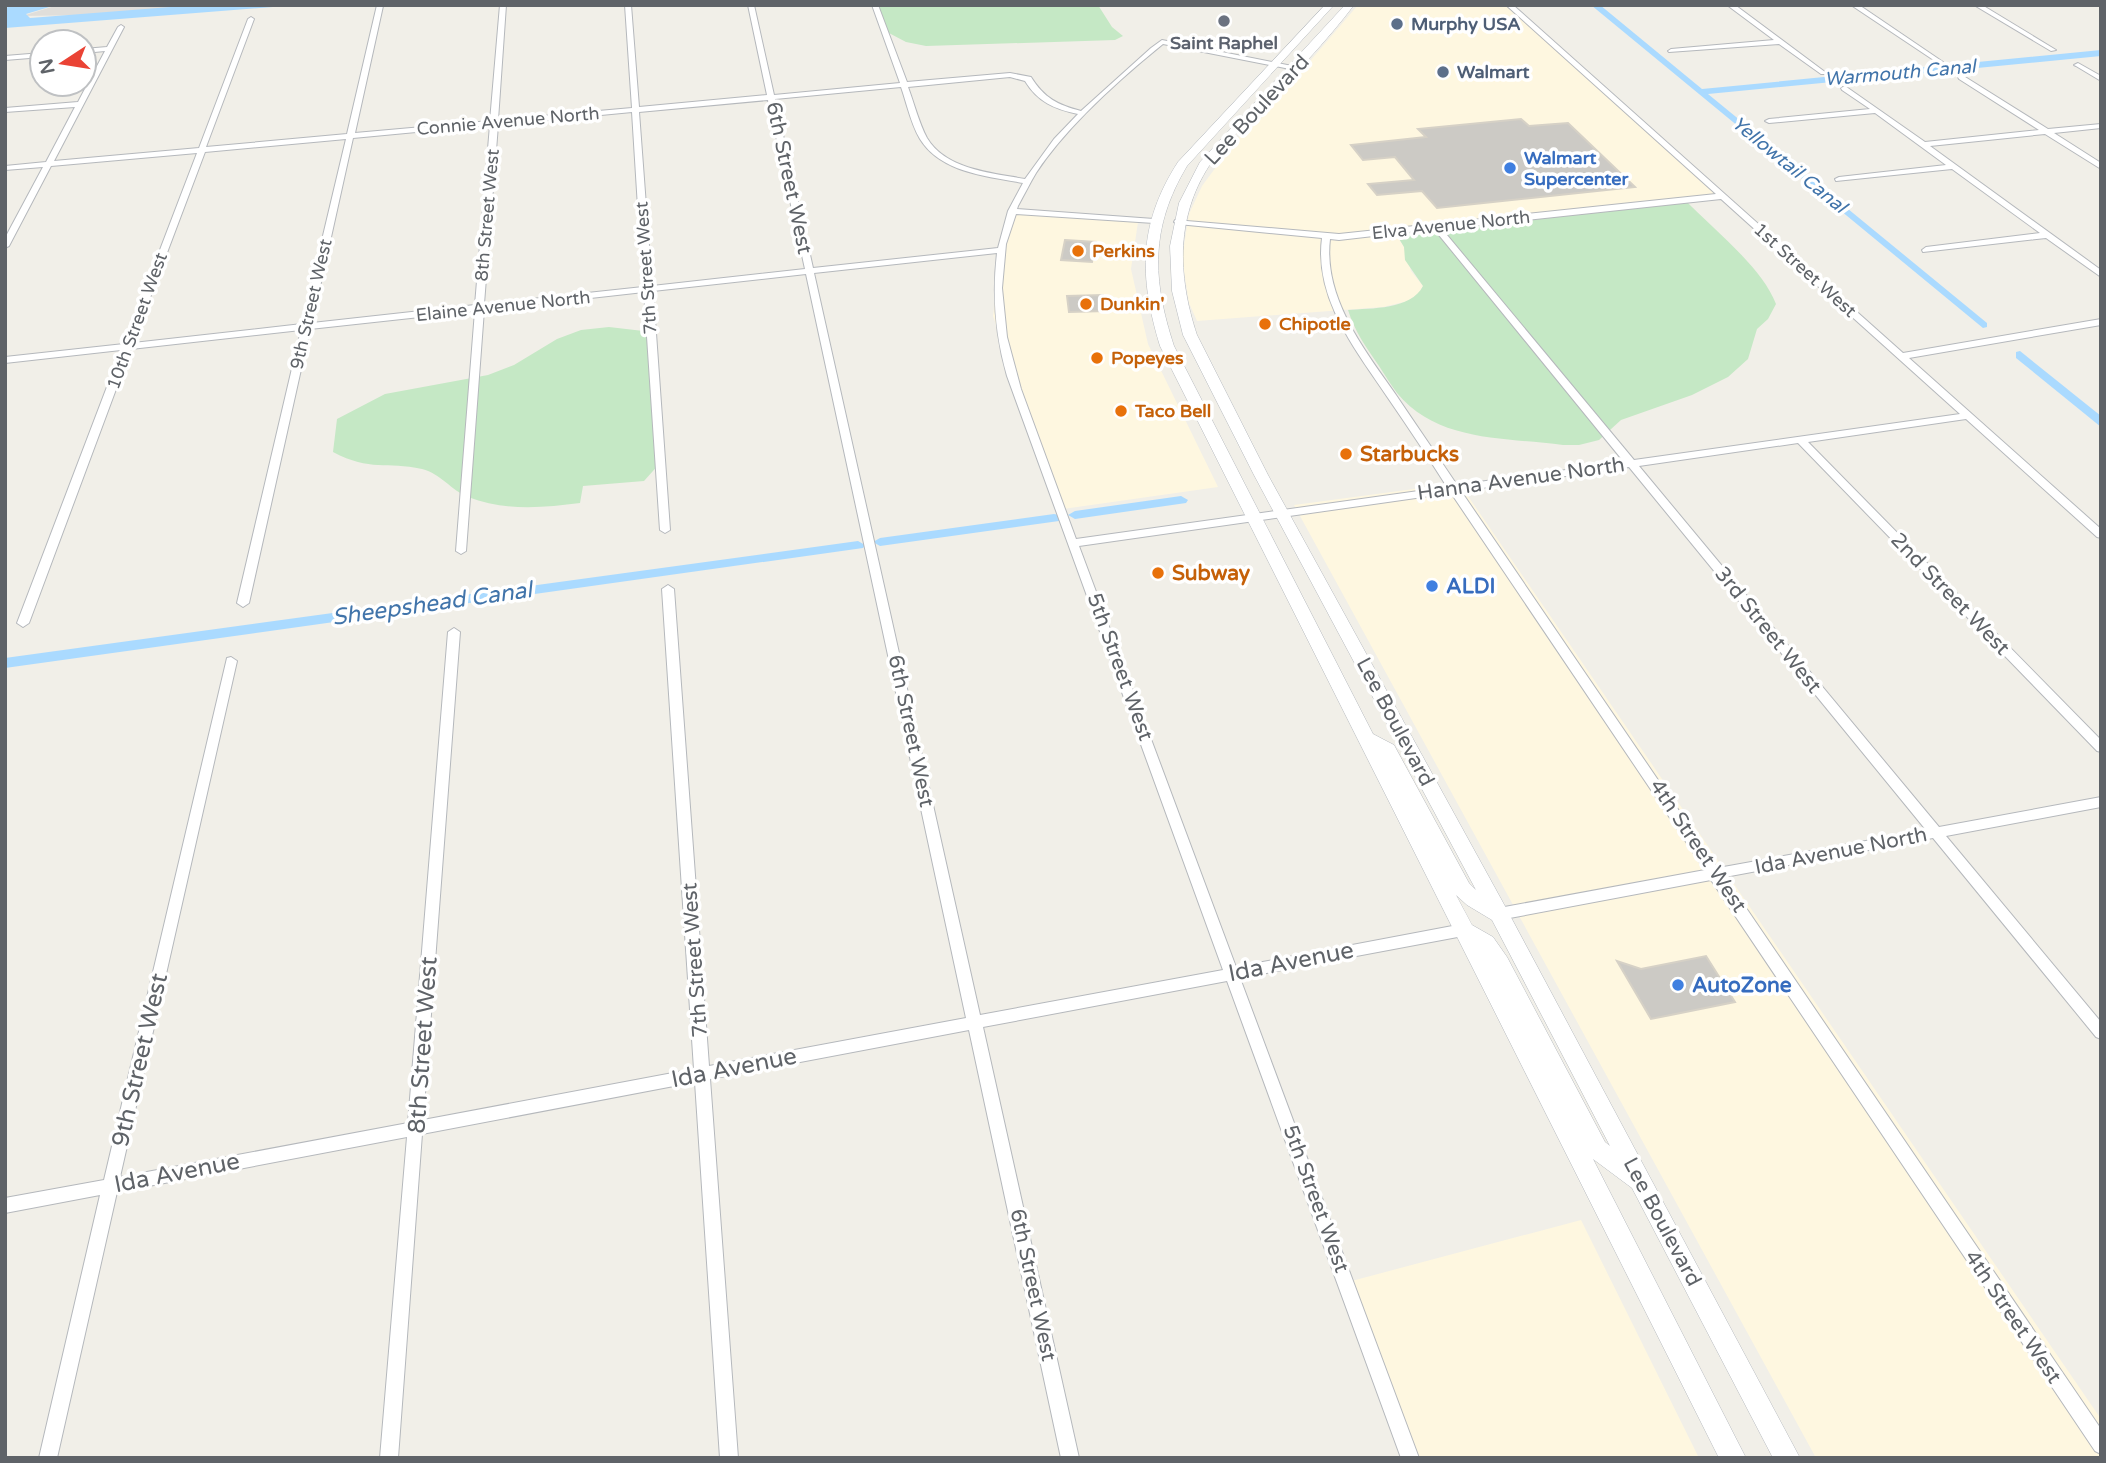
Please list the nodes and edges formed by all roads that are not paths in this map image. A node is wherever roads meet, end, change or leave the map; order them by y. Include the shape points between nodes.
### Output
1 (503, 5) edge
2 (628, 5) edge
3 (751, 5) edge
4 (875, 5) edge
5 (1330, 5) edge
6 (1350, 5) edge
7 (1509, 5) edge
8 (1730, 5) edge
9 (1854, 5) edge
10 (1977, 5) edge
11 (380, 6) edge
12 (251, 19) dead end
13 (121, 27) dead end
14 (1780, 42) junction
15 (108, 49) junction
16 (98, 50) edge
17 (2053, 50) dead end
18 (1671, 51) dead end
19 (28, 56) edge
20 (5, 58) edge
21 (1940, 62) dead end
22 (1275, 64) junction
23 (2078, 65) dead end
24 (1294, 68) junction
25 (1824, 73) dead end
26 (1962, 77) dead end
27 (2101, 79) edge
28 (905, 84) junction
29 (1845, 88) dead end
30 (771, 97) junction
31 (80, 104) junction
32 (635, 109) junction
33 (5, 110) edge
34 (1875, 111) junction
35 (1082, 113) junction
36 (1769, 121) dead end
37 (495, 122) junction
38 (2101, 126) edge
39 (2046, 131) junction
40 (351, 136) junction
41 (1205, 138) junction
42 (1922, 145) junction
43 (202, 149) junction
44 (50, 163) junction
45 (1952, 167) junction
46 (2101, 167) edge
47 (5, 168) edge
48 (1839, 179) dead end
49 (1026, 181) junction
50 (1723, 195) junction
51 (1012, 211) junction
52 (1154, 221) junction
53 (1178, 222) junction
54 (1436, 227) junction
55 (2047, 235) junction
56 (1326, 236) junction
57 (5, 246) edge
58 (1001, 250) junction
59 (1926, 250) dead end
60 (810, 272) junction
61 (2101, 274) edge
62 (648, 290) junction
63 (479, 308) junction
64 (2101, 322) edge
65 (1185, 323) junction
66 (307, 327) junction
67 (128, 347) junction
68 (1901, 356) junction
69 (5, 360) edge
70 (1968, 416) junction
71 (1800, 439) junction
72 (1631, 463) junction
73 (1455, 488) junction
74 (1282, 513) junction
75 (1253, 517) junction
76 (665, 530) dead end
77 (2101, 535) edge
78 (1074, 543) junction
79 (461, 551) dead end
80 (668, 589) dead end
81 (243, 603) dead end
82 (23, 623) dead end
83 (454, 632) dead end
84 (231, 661) dead end
85 (1365, 737) junction
86 (2101, 748) edge
87 (2101, 802) edge
88 (1936, 833) junction
89 (1717, 874) junction
90 (1499, 914) junction
91 (1464, 930) junction
92 (1233, 973) junction
93 (975, 1023) junction
94 (2101, 1033) edge
95 (702, 1074) junction
96 (416, 1128) junction
97 (1641, 1183) junction
98 (111, 1186) junction
99 (5, 1206) edge
100 (2101, 1445) edge
101 (48, 1458) edge
102 (389, 1458) edge
103 (729, 1458) edge
104 (1070, 1458) edge
105 (1410, 1458) edge
106 (1733, 1458) edge
107 (1787, 1458) edge

1 - 37 street, 8th Street West
2 - 32 street, 7th Street West
3 - 30 street, 6th Street West
4 - 28 street
5 - 22 main road, Lee Boulevard
6 - 24 main road, Lee Boulevard
7 - 50 street, 1st Street West
8 - 14 street
9 - 21 street
10 - 17 street
11 - 40 street, 9th Street West
12 - 43 street, 10th Street West
13 - 15 street
14 - 18 street
14 - 25 street
15 - 16 street
15 - 31 street
19 - 20 street
22 - 24 street, 5th Street West
22 - 35 street, 5th Street West via 1162,43
22 - 41 main road, Lee Boulevard
23 - 27 street
24 - 53 main road, Lee Boulevard via 1205,163
26 - 39 street
28 - 30 street, Connie Avenue North
28 - 35 street, Connie Avenue North via 1010,75 1028,79 1035,93 1049,104
28 - 49 street via 923,137 937,155 970,170
29 - 34 street
30 - 32 street, Connie Avenue North
30 - 60 street, 6th Street West
31 - 33 street
31 - 44 street
32 - 37 street, Connie Avenue North
32 - 62 street, 7th Street West
34 - 36 street
34 - 42 street
35 - 49 street, 5th Street West
37 - 40 street, Connie Avenue North
37 - 63 street, 8th Street West
38 - 39 street
39 - 42 street
39 - 46 street
40 - 43 street, Connie Avenue North
40 - 66 street, 9th Street West
41 - 52 main road, Lee Boulevard via 1172,178
41 - 53 main road via 1169,214
42 - 45 street
43 - 44 street, Connie Avenue North
43 - 67 street, 10th Street West
44 - 47 street, Connie Avenue North
44 - 57 street
45 - 48 street
45 - 55 street
49 - 51 street, 5th Street West
50 - 54 street, Elva Avenue North
50 - 68 street, 1st Street West
51 - 52 street
51 - 58 street, 5th Street West
52 - 65 main road via 1163,232 1161,274 1166,310
52 - 75 main road, Lee Boulevard via 1149,271 1158,323
53 - 56 street, Elva Avenue North
53 - 65 main road, Lee Boulevard via 1175,271
54 - 56 street, Elva Avenue North
54 - 72 street, 3rd Street West
55 - 59 street
55 - 61 street
56 - 73 street, 4th Street West via 1326,277 1338,310
58 - 60 street, Elaine Avenue North
58 - 78 street, 5th Street West via 1002,339
60 - 62 street, Elaine Avenue North
60 - 93 street, 6th Street West
62 - 63 street, Elaine Avenue North
62 - 76 street, 7th Street West
63 - 66 street, Elaine Avenue North
63 - 79 street, 8th Street West
64 - 68 street
65 - 74 main road, Lee Boulevard
66 - 67 street, Elaine Avenue North
66 - 81 street, 9th Street West
67 - 69 street, Elaine Avenue North
67 - 82 street, 10th Street West
68 - 70 street, 1st Street West
70 - 71 street, Hanna Avenue North
70 - 77 street, 1st Street West
71 - 72 street, Hanna Avenue North
71 - 86 street, 2nd Street West
72 - 73 street, Hanna Avenue North
72 - 88 street, 3rd Street West
73 - 74 street, Hanna Avenue North
73 - 89 street, 4th Street West
74 - 75 street, Hanna Avenue North
74 - 90 main road, Lee Boulevard
75 - 78 street, Hanna Avenue North
75 - 85 main road, Lee Boulevard
78 - 92 street, 5th Street West
80 - 95 street, 7th Street West
83 - 96 street, 8th Street West
84 - 98 street, 9th Street West
85 - 90 main road via 1388,750 1462,888
85 - 91 main road, Lee Boulevard
87 - 88 street, Ida Avenue North
88 - 89 street, Ida Avenue North
88 - 94 street, 3rd Street West
89 - 90 street, Ida Avenue North
89 - 100 street, 4th Street West
90 - 97 main road, Lee Boulevard
91 - 92 street, Ida Avenue
91 - 97 main road via 1486,943 1500,963 1597,1149
91 - 106 main road, Lee Boulevard
92 - 93 street, Ida Avenue
92 - 105 street, 5th Street West
93 - 95 street, Ida Avenue
93 - 104 street, 6th Street West
95 - 96 street, Ida Avenue
95 - 103 street, 7th Street West
96 - 98 street, Ida Avenue
96 - 102 street, 8th Street West
97 - 107 main road, Lee Boulevard
98 - 99 street, Ida Avenue
98 - 101 street, 9th Street West

